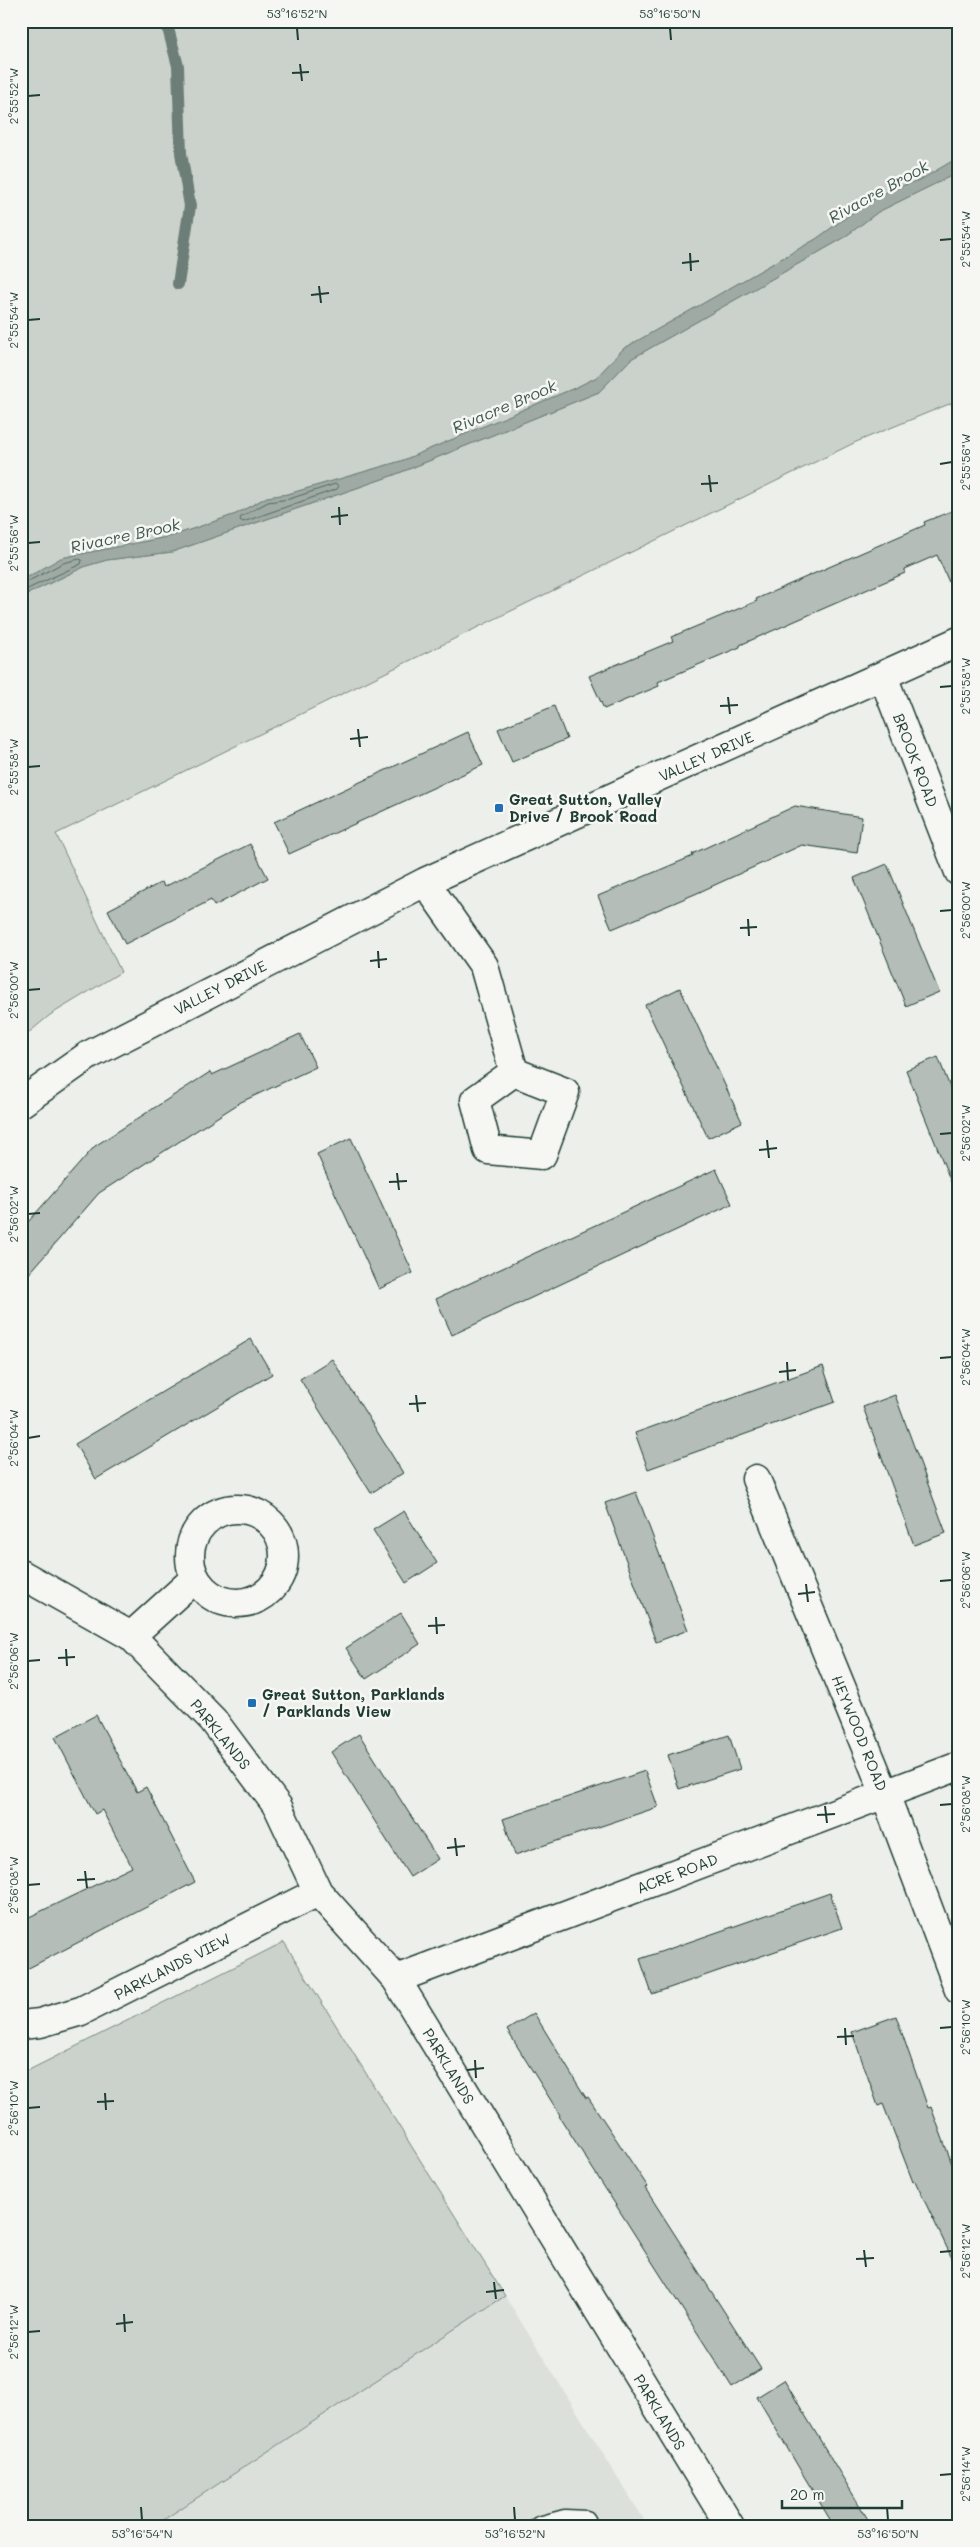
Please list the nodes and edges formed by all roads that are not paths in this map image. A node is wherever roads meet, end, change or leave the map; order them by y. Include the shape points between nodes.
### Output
1 (959, 641) edge
2 (883, 676) junction
3 (959, 872) edge
4 (425, 882) junction
5 (514, 1072) dead end
6 (21, 1103) edge
7 (756, 1479) dead end
8 (21, 1574) edge
9 (195, 1578) dead end
10 (131, 1636) junction
11 (959, 1766) edge
12 (884, 1794) junction
13 (318, 1892) junction
14 (396, 1979) junction
15 (959, 1990) edge
16 (21, 2025) edge
17 (538, 2526) edge
18 (589, 2526) edge
19 (730, 2526) edge

1 - 2 street, VALLEY DRIVE
2 - 3 street, BROOK ROAD
2 - 4 street, VALLEY DRIVE
4 - 5 street via 484,966
4 - 6 street, VALLEY DRIVE via 89,1055
7 - 12 street, HEYWOOD ROAD
8 - 10 street, PARKLANDS
9 - 10 street
10 - 13 street, PARKLANDS via 213,1720 278,1806
11 - 12 street, ACRE ROAD
12 - 14 street, ACRE ROAD
12 - 15 street, HEYWOOD ROAD
13 - 14 street, PARKLANDS
13 - 16 street, PARKLANDS VIEW via 81,2011
14 - 19 street, PARKLANDS
17 - 18 lane via 565,2519 586,2520

